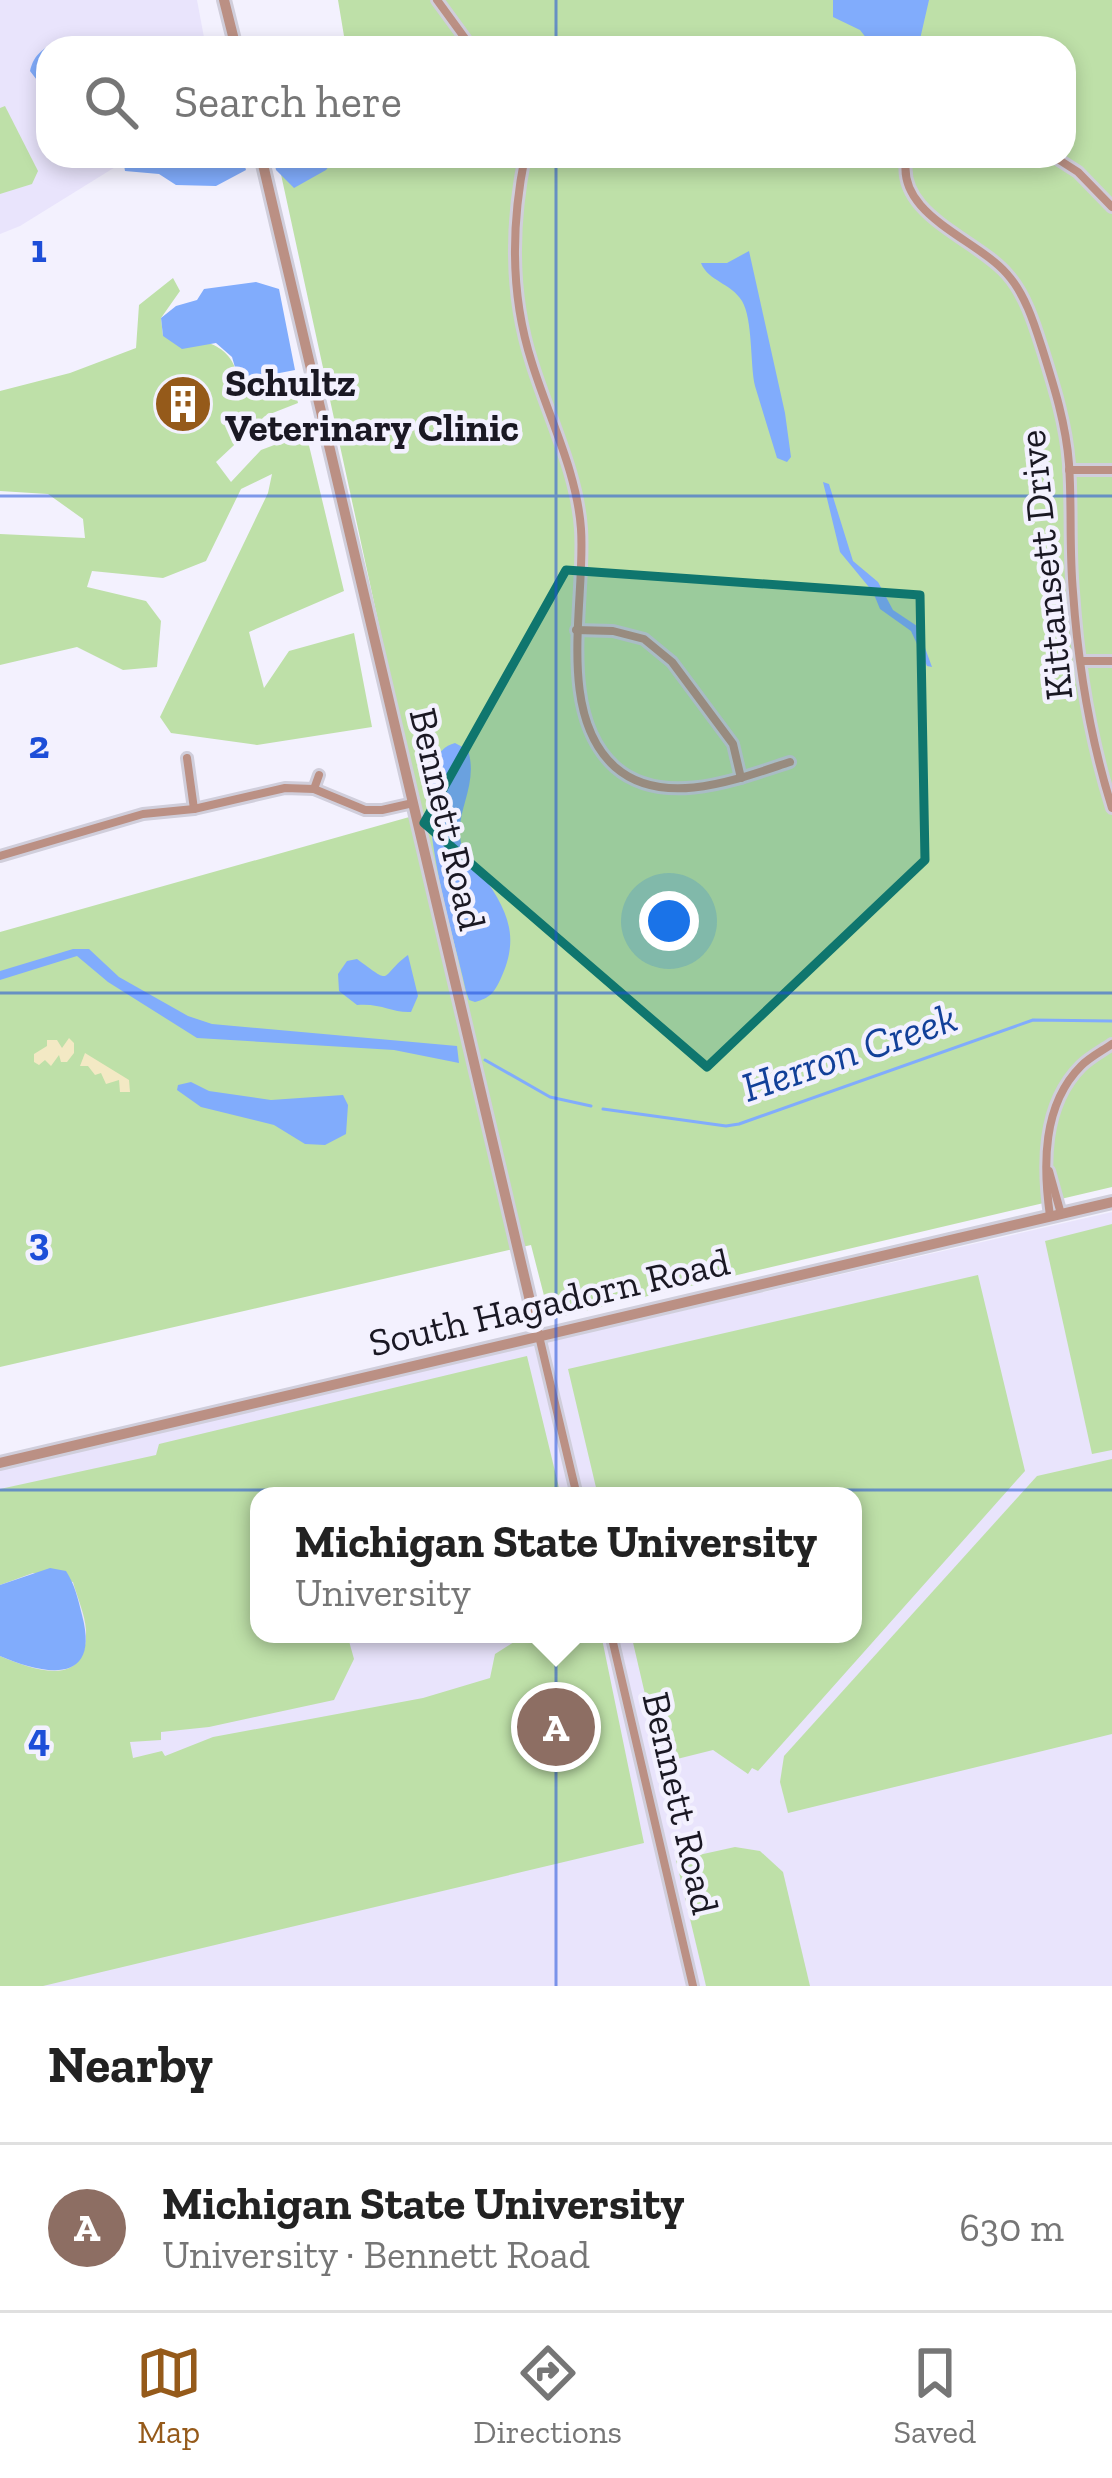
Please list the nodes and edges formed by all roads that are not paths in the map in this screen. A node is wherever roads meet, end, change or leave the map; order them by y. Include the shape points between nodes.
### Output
1 (224, 0) edge
2 (436, 0) edge
3 (233, 36) edge
4 (463, 36) edge
5 (264, 168) edge
6 (524, 168) edge
7 (905, 168) edge
8 (1072, 168) edge
9 (1112, 207) edge
10 (1070, 470) junction
11 (1112, 470) edge
12 (576, 630) junction
13 (1081, 661) junction
14 (1112, 661) edge
15 (187, 758) dead end
16 (790, 762) dead end
17 (319, 775) dead end
18 (741, 778) junction
19 (314, 789) junction
20 (414, 802) junction
21 (1112, 808) edge
22 (194, 809) junction
23 (0, 856) edge
24 (1112, 1044) edge
25 (1112, 1202) edge
26 (1055, 1215) junction
27 (538, 1335) junction
28 (0, 1463) edge
29 (576, 1487) edge
30 (613, 1643) edge
31 (693, 1986) edge

1 - 3 street
2 - 4 street
5 - 20 street, Bennett Road
6 - 12 street via 514,238 518,302 581,530
7 - 10 street, Kittansett Drive via 927,212 1009,276 1030,313
8 - 9 street
10 - 11 street
10 - 13 street, Kittansett Drive
12 - 18 street via 644,639 672,662 733,744
12 - 18 street via 583,707 616,768 648,784 689,789
13 - 14 street
13 - 21 street, Kittansett Drive
15 - 22 street
16 - 18 street
17 - 19 street
19 - 20 street via 365,810
19 - 22 street
20 - 27 street, Bennett Road
22 - 23 street via 143,814
24 - 26 street via 1080,1066 1048,1125
25 - 26 street, South Hagadorn Road
26 - 27 street, South Hagadorn Road
27 - 28 street, South Hagadorn Road
27 - 29 street, Bennett Road
30 - 31 street, Bennett Road

